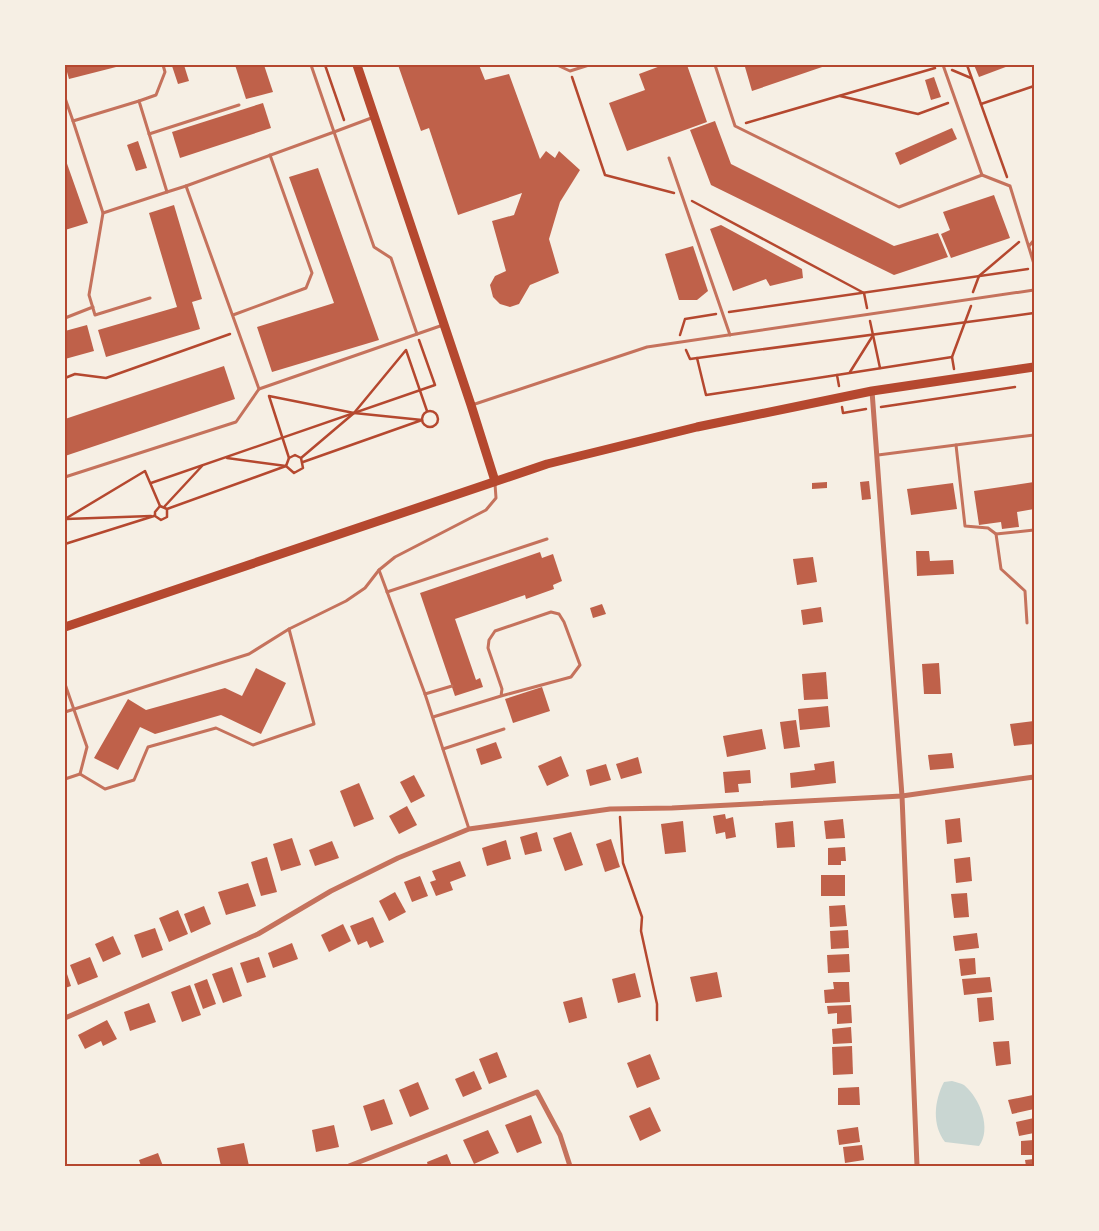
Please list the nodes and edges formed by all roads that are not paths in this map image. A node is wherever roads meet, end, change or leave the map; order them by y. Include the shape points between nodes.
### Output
1 (163, 65) edge
2 (311, 65) edge
3 (356, 65) edge
4 (557, 65) edge
5 (589, 65) edge
6 (715, 65) edge
7 (943, 66) edge
8 (65, 98) edge
9 (139, 101) junction
10 (239, 105) dead end
11 (374, 116) junction
12 (73, 122) junction
13 (334, 132) junction
14 (150, 134) junction
15 (270, 155) junction
16 (669, 158) dead end
17 (982, 175) junction
18 (186, 186) junction
19 (167, 192) junction
20 (104, 212) junction
21 (1034, 240) edge
22 (1028, 246) junction
23 (1034, 264) edge
24 (1034, 290) edge
25 (150, 298) dead end
26 (93, 307) junction
27 (233, 315) junction
28 (65, 318) edge
29 (443, 325) junction
30 (417, 334) junction
31 (730, 335) junction
32 (1034, 367) edge
33 (258, 389) junction
34 (872, 391) junction
35 (471, 405) junction
36 (1034, 435) edge
37 (956, 445) junction
38 (878, 455) junction
39 (65, 477) edge
40 (495, 481) junction
41 (1034, 530) edge
42 (996, 534) junction
43 (547, 539) dead end
44 (379, 570) junction
45 (388, 592) junction
46 (1027, 623) dead end
47 (65, 627) edge
48 (289, 629) junction
49 (65, 684) edge
50 (452, 686) dead end
51 (425, 694) junction
52 (501, 696) junction
53 (74, 709) junction
54 (65, 712) edge
55 (433, 717) junction
56 (504, 729) dead end
57 (443, 749) junction
58 (80, 774) junction
59 (1034, 777) edge
60 (65, 779) edge
61 (902, 796) junction
62 (470, 829) junction
63 (65, 1018) edge
64 (349, 1166) edge
65 (570, 1166) edge
66 (917, 1166) edge

1 - 9 lane via 165,72 156,94
2 - 13 lane
3 - 11 main road
4 - 5 lane via 570,71
6 - 17 lane via 735,126 899,207
7 - 17 lane
8 - 12 lane
9 - 12 lane
9 - 14 lane
10 - 14 lane
11 - 13 lane
11 - 29 main road
12 - 20 lane
13 - 15 lane
13 - 30 lane via 374,247 391,258
14 - 19 lane
15 - 18 lane
15 - 27 lane via 312,273 306,288
16 - 31 lane
17 - 22 lane via 1010,186
18 - 19 lane
18 - 27 lane
19 - 20 lane
20 - 26 lane via 89,295
21 - 22 lane
22 - 23 lane
24 - 31 lane
25 - 26 lane via 95,315
26 - 28 lane
27 - 33 lane
29 - 30 lane
29 - 35 main road
30 - 33 lane
31 - 35 lane via 647,347
32 - 34 main road
33 - 39 lane via 236,422
34 - 38 street
34 - 40 main road via 697,427 547,464
35 - 40 main road
36 - 37 lane
37 - 38 lane
37 - 42 lane via 965,526 988,528
38 - 61 street
40 - 44 lane via 496,498 486,510 395,557
40 - 47 main road
41 - 42 lane
42 - 46 lane via 1001,568 1025,591
43 - 45 lane
44 - 45 lane
44 - 48 lane via 365,588 346,601
45 - 51 lane
48 - 53 lane via 249,654
48 - 58 lane via 314,724 253,745 216,728 148,747 134,780 105,789
49 - 53 lane
50 - 51 lane
51 - 55 lane
52 - 52 lane via 502,689 488,648 489,640 495,632 550,612 558,614 580,665 578,671 571,677
52 - 55 lane
53 - 54 lane
53 - 58 lane via 87,747
55 - 57 lane
56 - 57 lane
57 - 62 lane
58 - 60 lane
59 - 61 street
61 - 62 street via 619,809
61 - 66 street
62 - 63 street via 331,891 258,934
64 - 65 street via 537,1092 560,1134

